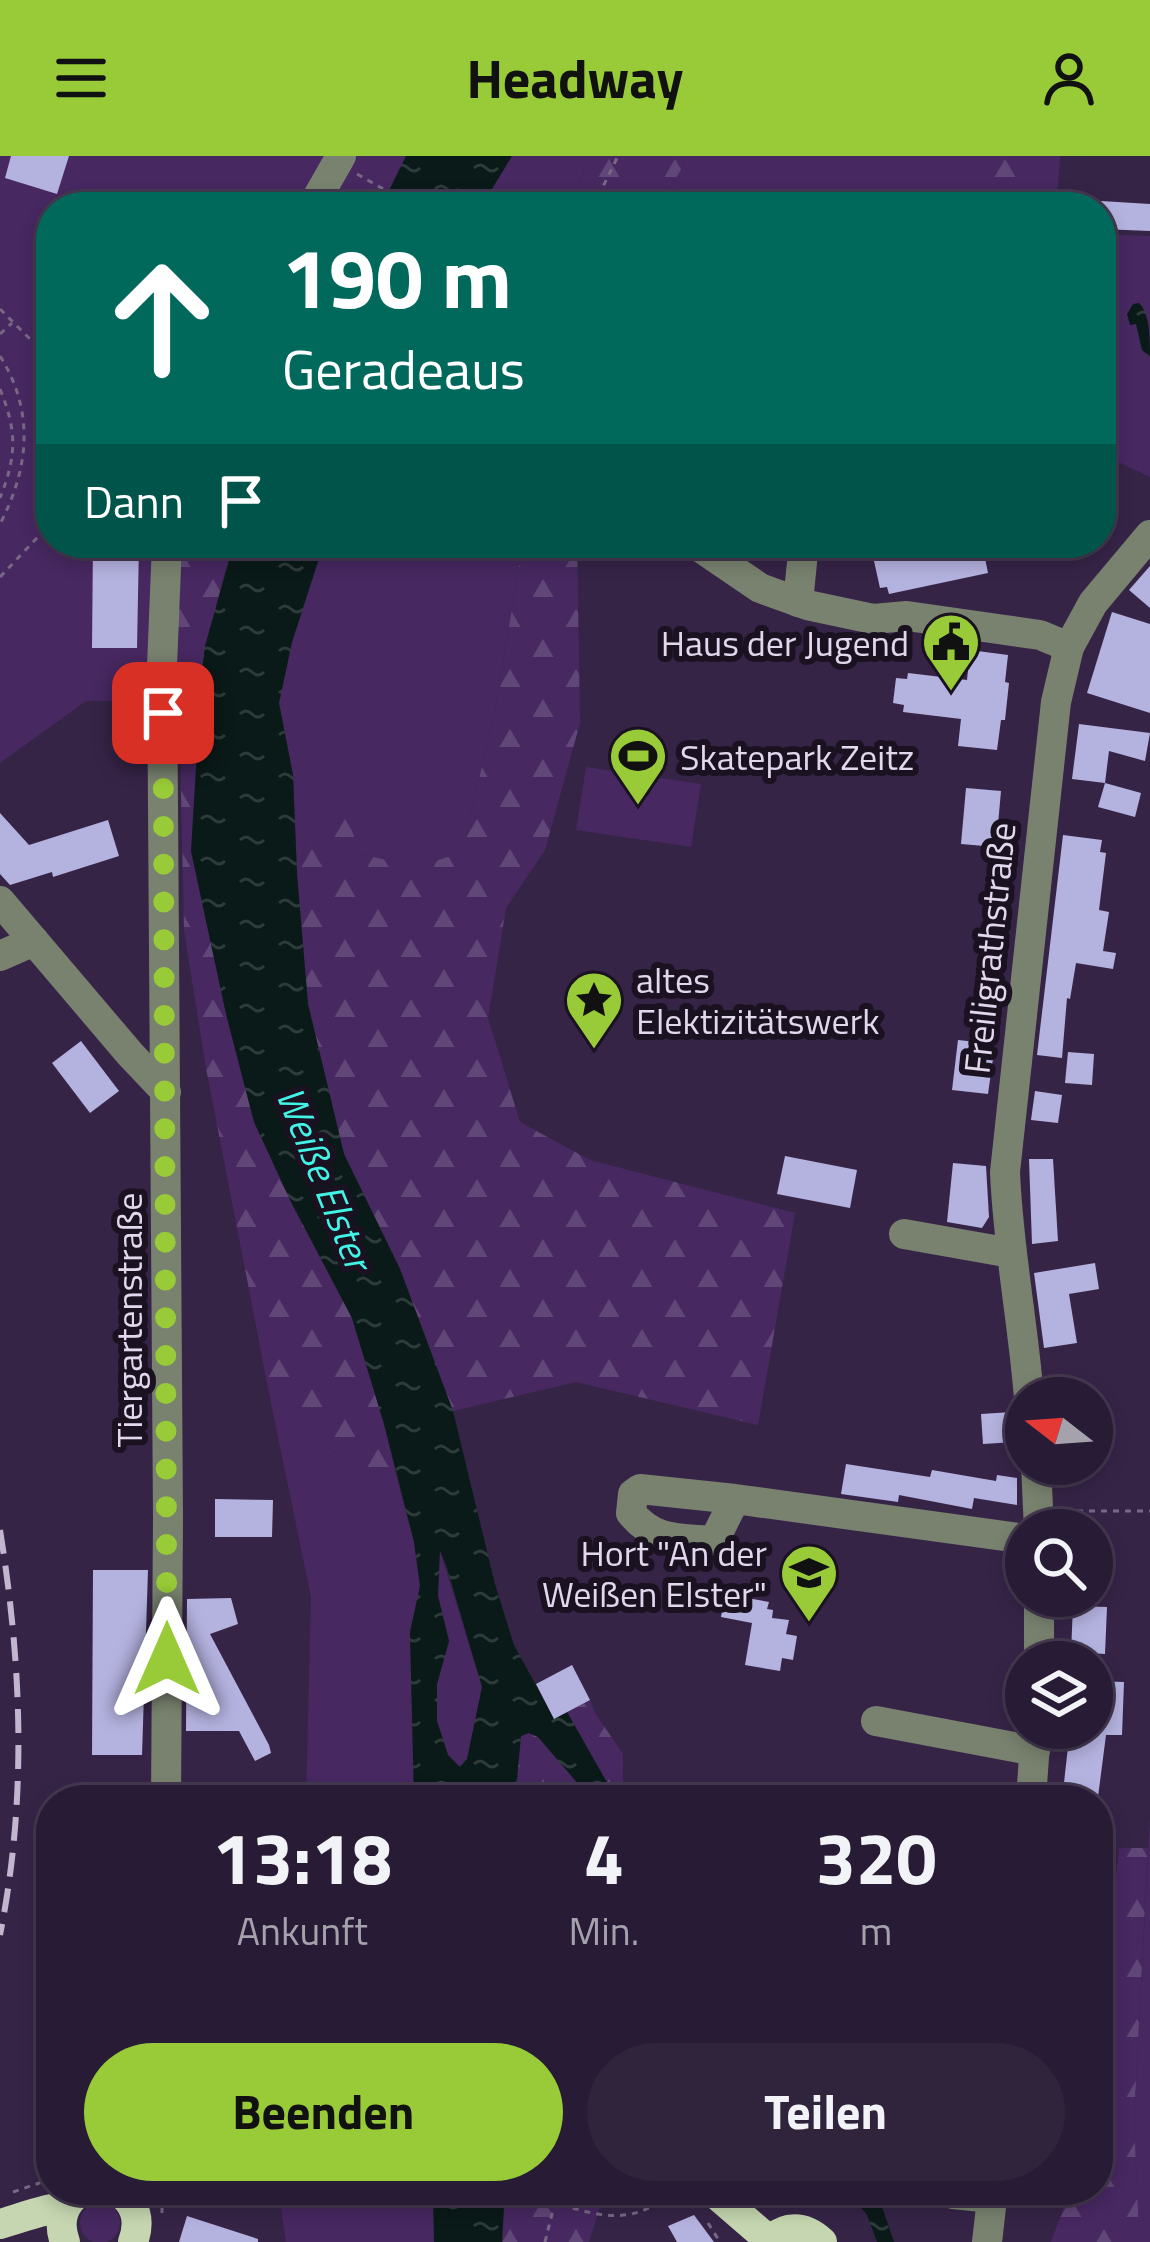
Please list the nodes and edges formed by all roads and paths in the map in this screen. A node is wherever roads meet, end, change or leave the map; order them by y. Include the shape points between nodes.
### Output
1 (618, 156) edge
2 (343, 162) edge
3 (322, 192) edge
4 (392, 192) edge
5 (600, 192) edge
6 (0, 309) edge
7 (13, 322) junction
8 (0, 334) edge
9 (36, 345) edge
10 (0, 356) edge
11 (0, 389) edge
12 (0, 498) edge
13 (0, 524) edge
14 (1150, 535) edge
15 (36, 538) edge
16 (166, 558) edge
17 (716, 558) edge
18 (802, 558) edge
19 (0, 575) edge
20 (798, 602) junction
21 (1070, 647) junction
22 (0, 901) edge
23 (34, 941) junction
24 (0, 956) edge
25 (166, 1092) junction
26 (904, 1234) dead end
27 (1011, 1253) junction
28 (1026, 1377) edge
29 (735, 1498) dead end
30 (1150, 1511) edge
31 (1113, 1516) edge
32 (1005, 1523) edge
33 (876, 1721) dead end
34 (1005, 1736) edge
35 (1034, 1749) edge
36 (166, 1785) edge
37 (1032, 1785) edge
38 (139, 2205) edge
39 (554, 2205) edge
40 (565, 2205) edge
41 (654, 2205) edge
42 (728, 2205) edge
43 (992, 2205) edge
44 (65, 2210) edge
45 (6, 2214) edge
46 (768, 2241) edge
47 (133, 2242) edge
48 (545, 2242) edge
49 (822, 2242) edge
50 (987, 2242) edge

1 - 5 path
2 - 3 street
2 - 4 path
6 - 7 path
7 - 8 path
7 - 9 path
10 - 13 path via 25,415 26,445
11 - 12 path via 15,444
14 - 21 street, Freiligrathstraße via 1093,603
15 - 19 path
16 - 25 street, Tiergartenstraße
17 - 20 street
18 - 20 street
20 - 21 street via 873,619 907,616 1040,635
21 - 27 street, Freiligrathstraße via 1052,725 1006,1155
22 - 23 street
23 - 24 street
23 - 25 street
25 - 36 street, Tiergartenstraße
26 - 27 street
27 - 28 street, Freiligrathstraße
29 - 32 street
30 - 31 path
33 - 34 street
35 - 37 street
38 - 47 main road
39 - 48 path
40 - 41 path via 603,2217
42 - 46 main road
43 - 50 street
44 - 45 path
44 - 45 main road
46 - 49 main road via 800,2229

